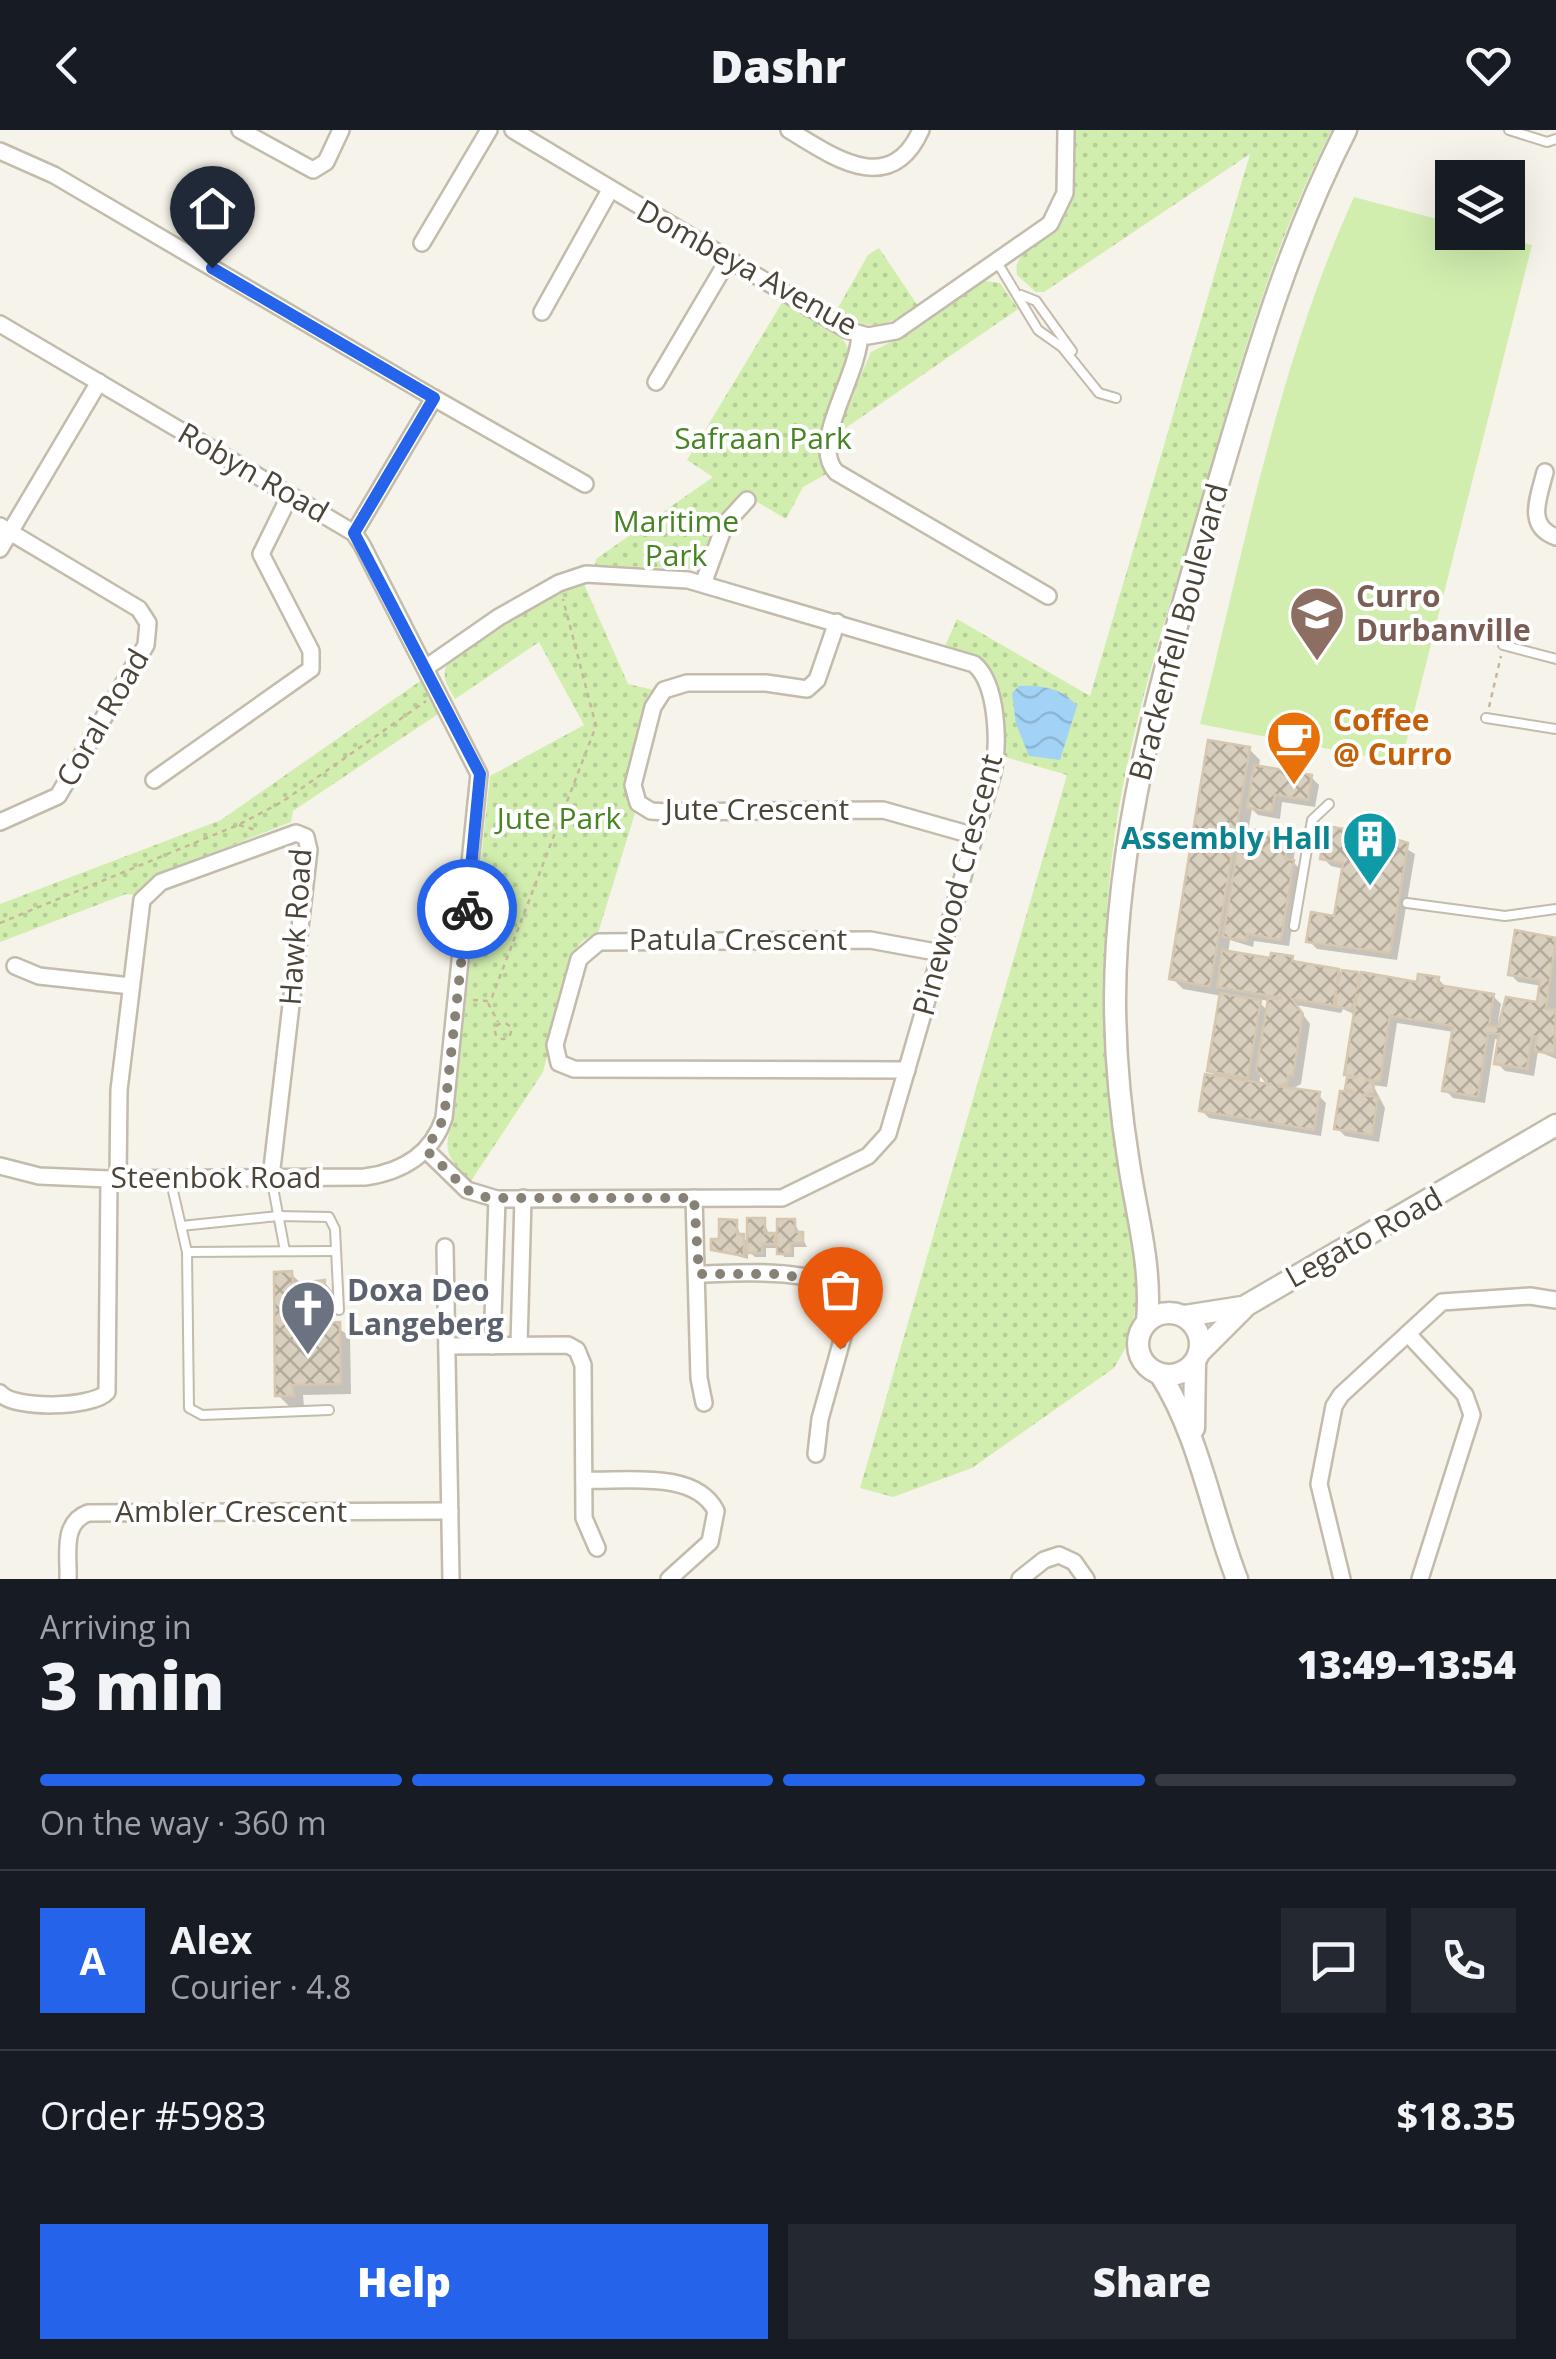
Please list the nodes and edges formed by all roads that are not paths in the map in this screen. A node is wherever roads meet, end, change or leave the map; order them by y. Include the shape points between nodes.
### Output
1 (240, 130) edge
2 (342, 130) edge
3 (488, 130) edge
4 (513, 130) edge
5 (789, 130) edge
6 (921, 130) edge
7 (1066, 130) edge
8 (1346, 130) edge
9 (1509, 130) edge
10 (1556, 139) edge
11 (0, 151) edge
12 (610, 190) junction
13 (422, 243) dead end
14 (728, 260) junction
15 (997, 262) junction
16 (1020, 295) junction
17 (542, 312) dead end
18 (0, 324) edge
19 (860, 334) junction
20 (1078, 364) junction
21 (99, 382) junction
22 (656, 382) dead end
23 (434, 398) junction
24 (1116, 398) dead end
25 (1545, 472) dead end
26 (585, 484) dead end
27 (290, 495) junction
28 (747, 500) dead end
29 (5, 529) edge
30 (354, 533) junction
31 (1556, 537) edge
32 (0, 549) edge
33 (703, 584) junction
34 (1048, 596) dead end
35 (837, 622) junction
36 (1503, 645) road end
37 (1556, 659) edge
38 (426, 667) junction
39 (1486, 718) road end
40 (1556, 729) edge
41 (154, 780) dead end
42 (1329, 804) dead end
43 (0, 822) edge
44 (975, 836) junction
45 (1408, 903) dead end
46 (1556, 909) edge
47 (1294, 926) dead end
48 (941, 952) junction
49 (15, 966) dead end
50 (131, 986) junction
51 (907, 1070) junction
52 (1556, 1126) edge
53 (1556, 1140) edge
54 (426, 1150) junction
55 (0, 1166) edge
56 (1481, 1172) junction
57 (170, 1178) junction
58 (271, 1178) junction
59 (114, 1179) junction
60 (523, 1198) junction
61 (694, 1198) junction
62 (497, 1199) junction
63 (278, 1216) junction
64 (181, 1226) junction
65 (445, 1247) dead end
66 (284, 1251) junction
67 (336, 1251) junction
68 (187, 1252) junction
69 (1150, 1272) junction
70 (699, 1274) junction
71 (1556, 1300) edge
72 (1247, 1305) junction
73 (339, 1310) dead end
74 (1182, 1315) junction
75 (1148, 1321) junction
76 (1408, 1334) junction
77 (519, 1345) junction
78 (447, 1346) junction
79 (492, 1346) junction
80 (1197, 1358) junction
81 (1160, 1374) junction
82 (0, 1393) edge
83 (704, 1404) dead end
84 (329, 1410) dead end
85 (1194, 1435) junction
86 (816, 1454) dead end
87 (584, 1480) junction
88 (450, 1511) junction
89 (1222, 1544) junction
90 (597, 1548) dead end
91 (68, 1579) edge
92 (451, 1579) edge
93 (669, 1579) edge
94 (1020, 1579) edge
95 (1086, 1579) edge
96 (1227, 1579) edge
97 (1237, 1579) edge
98 (1342, 1579) edge
99 (1420, 1579) edge

1 - 2 street via 313,170 326,162
3 - 13 street
4 - 12 street, Dombeya Avenue
5 - 6 street via 864,168 886,165
7 - 15 street, Dombeya Avenue via 1060,210
8 - 69 street, Brackenfell Boulevard via 1301,221 1269,310 1148,729 1129,823 1118,926 1117,1050
9 - 10 lane
11 - 23 street via 54,174
12 - 14 street, Dombeya Avenue
12 - 17 street
14 - 19 street, Dombeya Avenue
14 - 22 street
15 - 16 lane
15 - 19 street, Dombeya Avenue via 896,331
16 - 20 lane via 1038,330
16 - 20 lane via 1036,300
18 - 21 street, Robyn Road
19 - 34 street via 855,372 826,440 829,464
20 - 24 lane via 1099,393
21 - 27 street, Robyn Road
21 - 29 street
23 - 26 street
23 - 30 street
25 - 31 street via 1536,520
27 - 30 street, Robyn Road
27 - 41 street via 261,554 311,651 311,669
28 - 33 street via 725,524
29 - 32 street
29 - 43 street, Coral Road via 139,609 149,630 58,796
30 - 38 street, Robyn Road
33 - 35 street, Pinewood Crescent
33 - 38 street, Pinewood Crescent via 586,574 558,583
35 - 44 street, Pinewood Crescent via 963,659 982,671 996,754
35 - 44 street, Jute Crescent via 807,689 707,683 664,690 653,707 633,785 638,803 667,812 884,810
36 - 37 lane
38 - 54 street, Robyn Road via 480,782 444,1118
39 - 40 lane
42 - 47 lane via 1312,820
44 - 48 street, Pinewood Crescent
45 - 46 lane via 1504,916
48 - 51 street, Pinewood Crescent
48 - 51 street, Patula Crescent via 870,940 599,942 579,958 554,1052 559,1063 574,1069
49 - 50 street via 39,976
50 - 58 street, Hawk Road via 140,908 152,888 287,834 306,838
50 - 59 street, Hawk Road
51 - 61 street, Pinewood Crescent via 888,1134 868,1156 782,1198
52 - 56 street, Legato Road
53 - 56 street, Legato Road
54 - 58 street, Steenbok Road via 378,1175
54 - 62 street, Pinewood Crescent via 467,1190
55 - 59 street, Steenbok Road via 39,1176
56 - 72 street, Legato Road
57 - 58 street, Steenbok Road
57 - 59 street, Steenbok Road
57 - 64 lane
58 - 63 lane
59 - 82 street, Hawk Road via 107,1392 93,1402 69,1403 16,1403
60 - 61 street, Pinewood Crescent
60 - 62 street, Pinewood Crescent
60 - 77 street
61 - 70 street
62 - 79 street
63 - 64 lane
63 - 66 lane
63 - 67 lane via 329,1217
64 - 68 lane
65 - 78 street
66 - 67 lane
66 - 68 lane
67 - 73 lane
68 - 84 lane via 189,1408 202,1414
69 - 74 street, Brackenfell Boulevard
69 - 75 street, Brackenfell Boulevard
70 - 83 street
70 - 86 street via 800,1276 836,1286 846,1297 850,1314
71 - 76 street via 1452,1298
72 - 74 street, Legato Road
72 - 80 street, Legato Road
74 - 75 street
74 - 80 street via 1198,1332
75 - 81 street via 1138,1350
76 - 98 street via 1334,1406 1319,1484
76 - 99 street via 1466,1395 1472,1415
77 - 79 street
77 - 87 street via 568,1346 581,1357
78 - 79 street
78 - 88 street
80 - 81 street via 1178,1374
80 - 85 street
81 - 85 street
85 - 89 street
87 - 90 street via 584,1518
87 - 93 street via 675,1483 704,1493 716,1510 710,1542
88 - 91 street, Ambler Crescent via 88,1513 68,1531
88 - 92 street
89 - 96 street
89 - 97 street
94 - 95 street via 1060,1555

